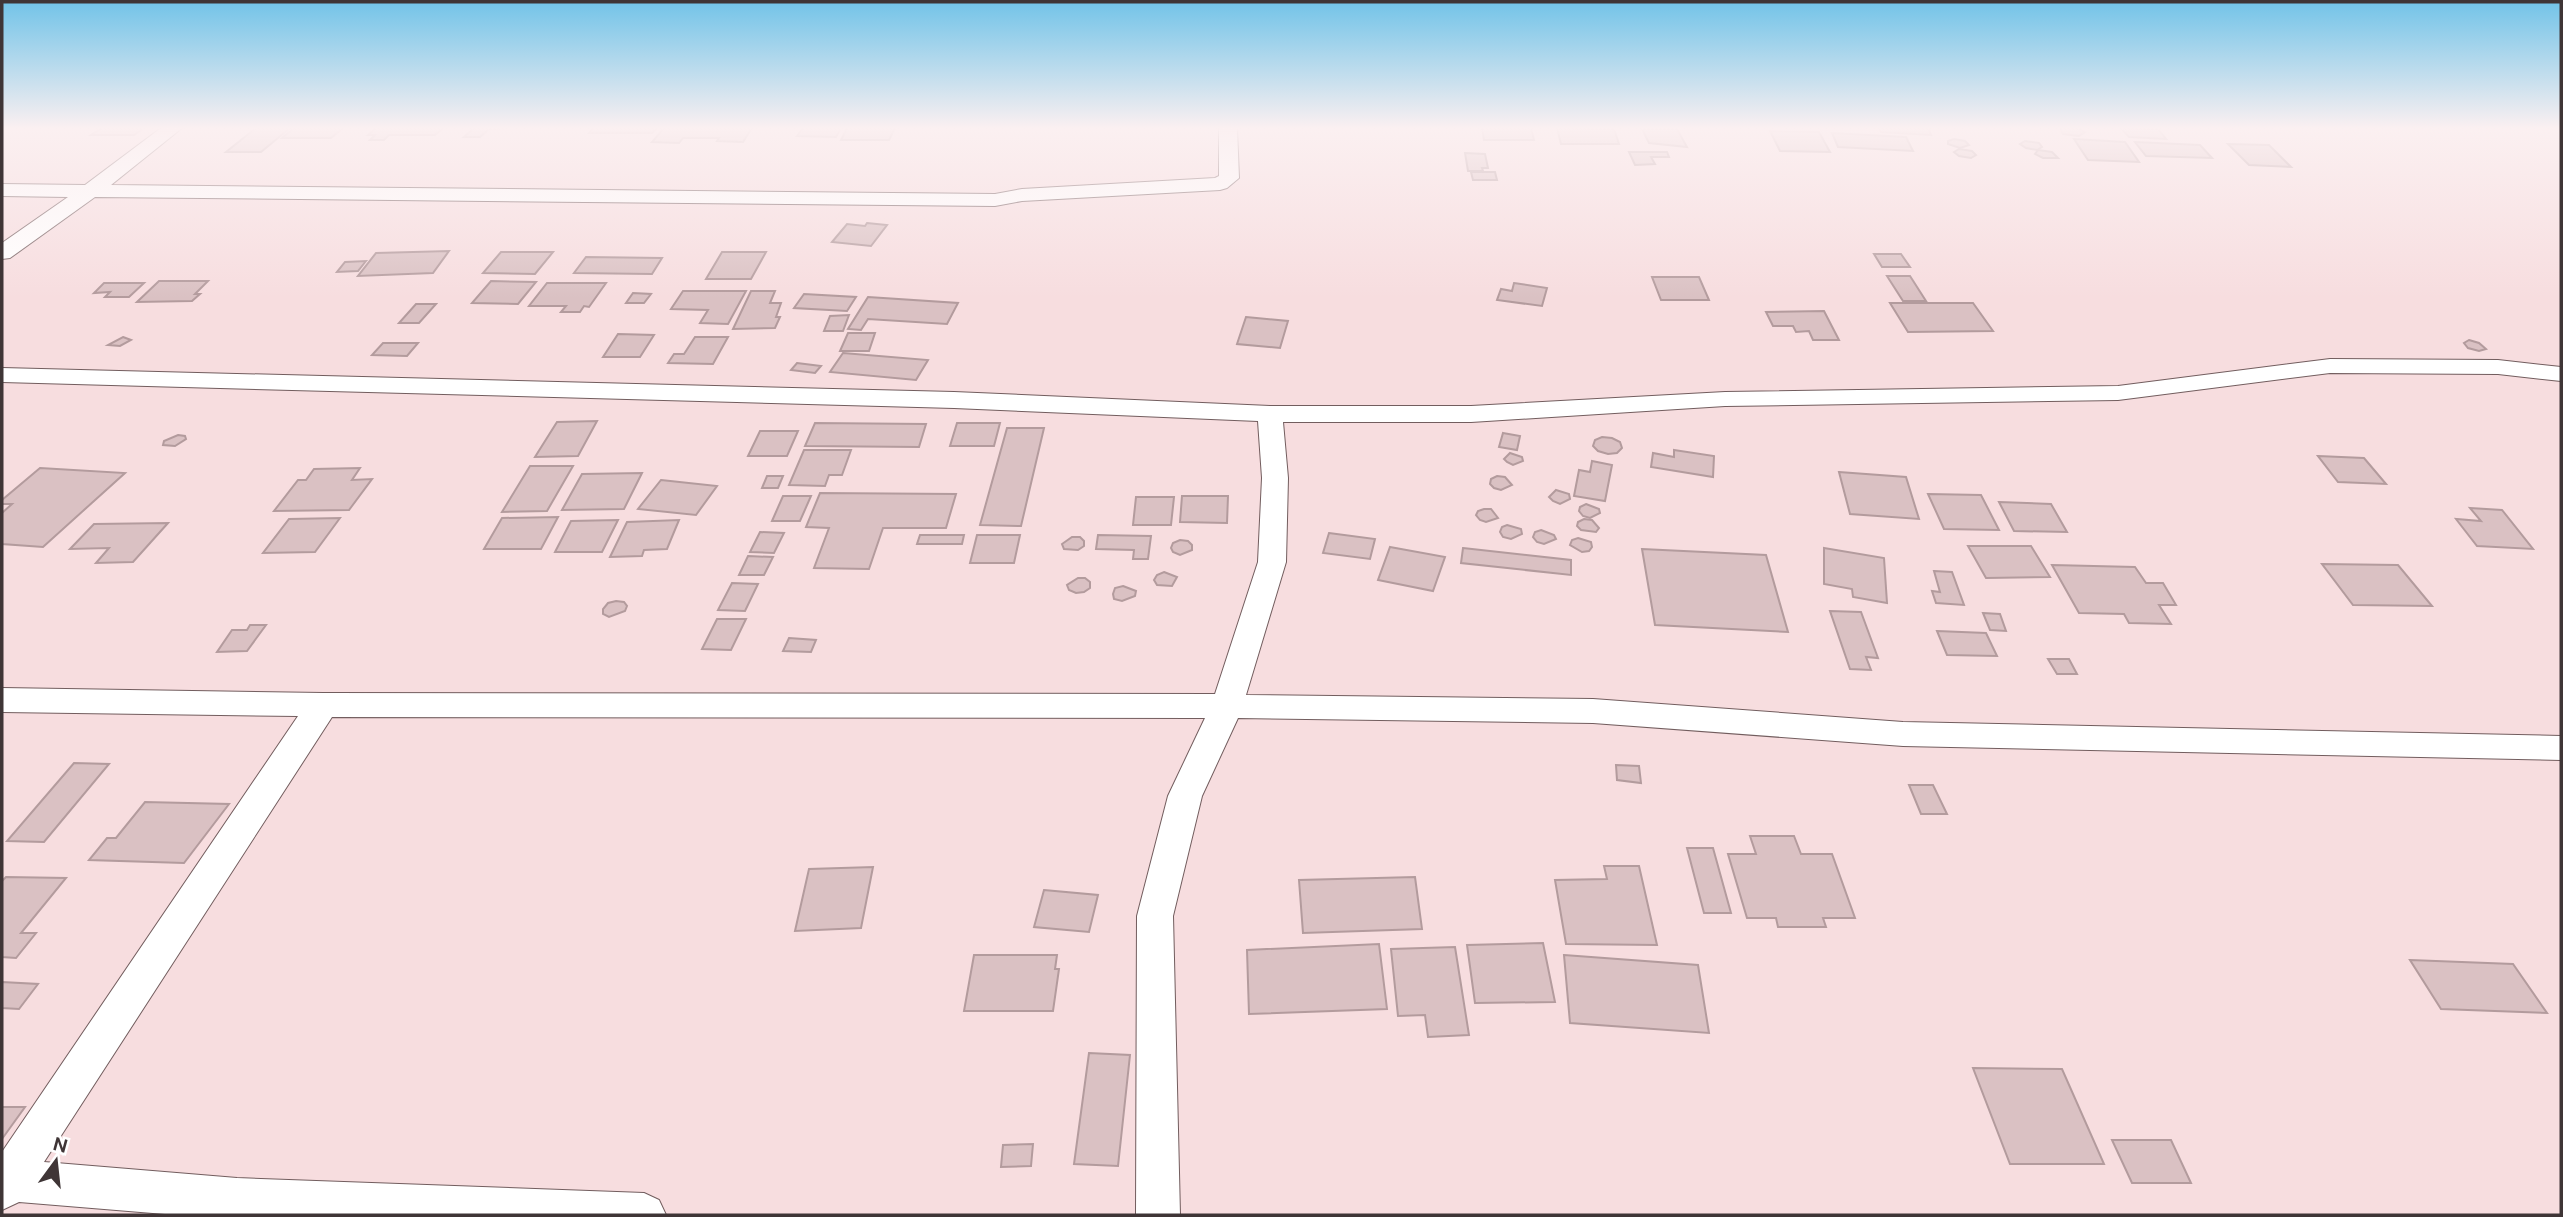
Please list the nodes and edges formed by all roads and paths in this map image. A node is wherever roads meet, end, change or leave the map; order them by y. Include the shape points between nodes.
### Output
1 (98, 185) edge
2 (1206, 185) edge
3 (94, 188) junction
4 (2, 190) edge
5 (2, 253) edge
6 (2561, 374) edge
7 (2, 375) edge
8 (1270, 414) junction
9 (2, 700) edge
10 (323, 705) junction
11 (1227, 706) junction
12 (2561, 748) edge
13 (5, 1184) edge
14 (239, 1207) edge
15 (644, 1215) edge
16 (1158, 1215) edge

1 - 3 street
2 - 3 street via 1022,195 995,201
3 - 4 street
3 - 5 street
6 - 8 street via 2498,368 2330,366 2118,393 1725,399 1471,414
7 - 8 street via 954,400
8 - 11 street via 1275,478 1272,562
9 - 10 street
10 - 11 street
10 - 13 street
11 - 12 street via 1593,711 1903,734
11 - 16 street via 1185,796 1155,916
13 - 14 street
14 - 15 street

